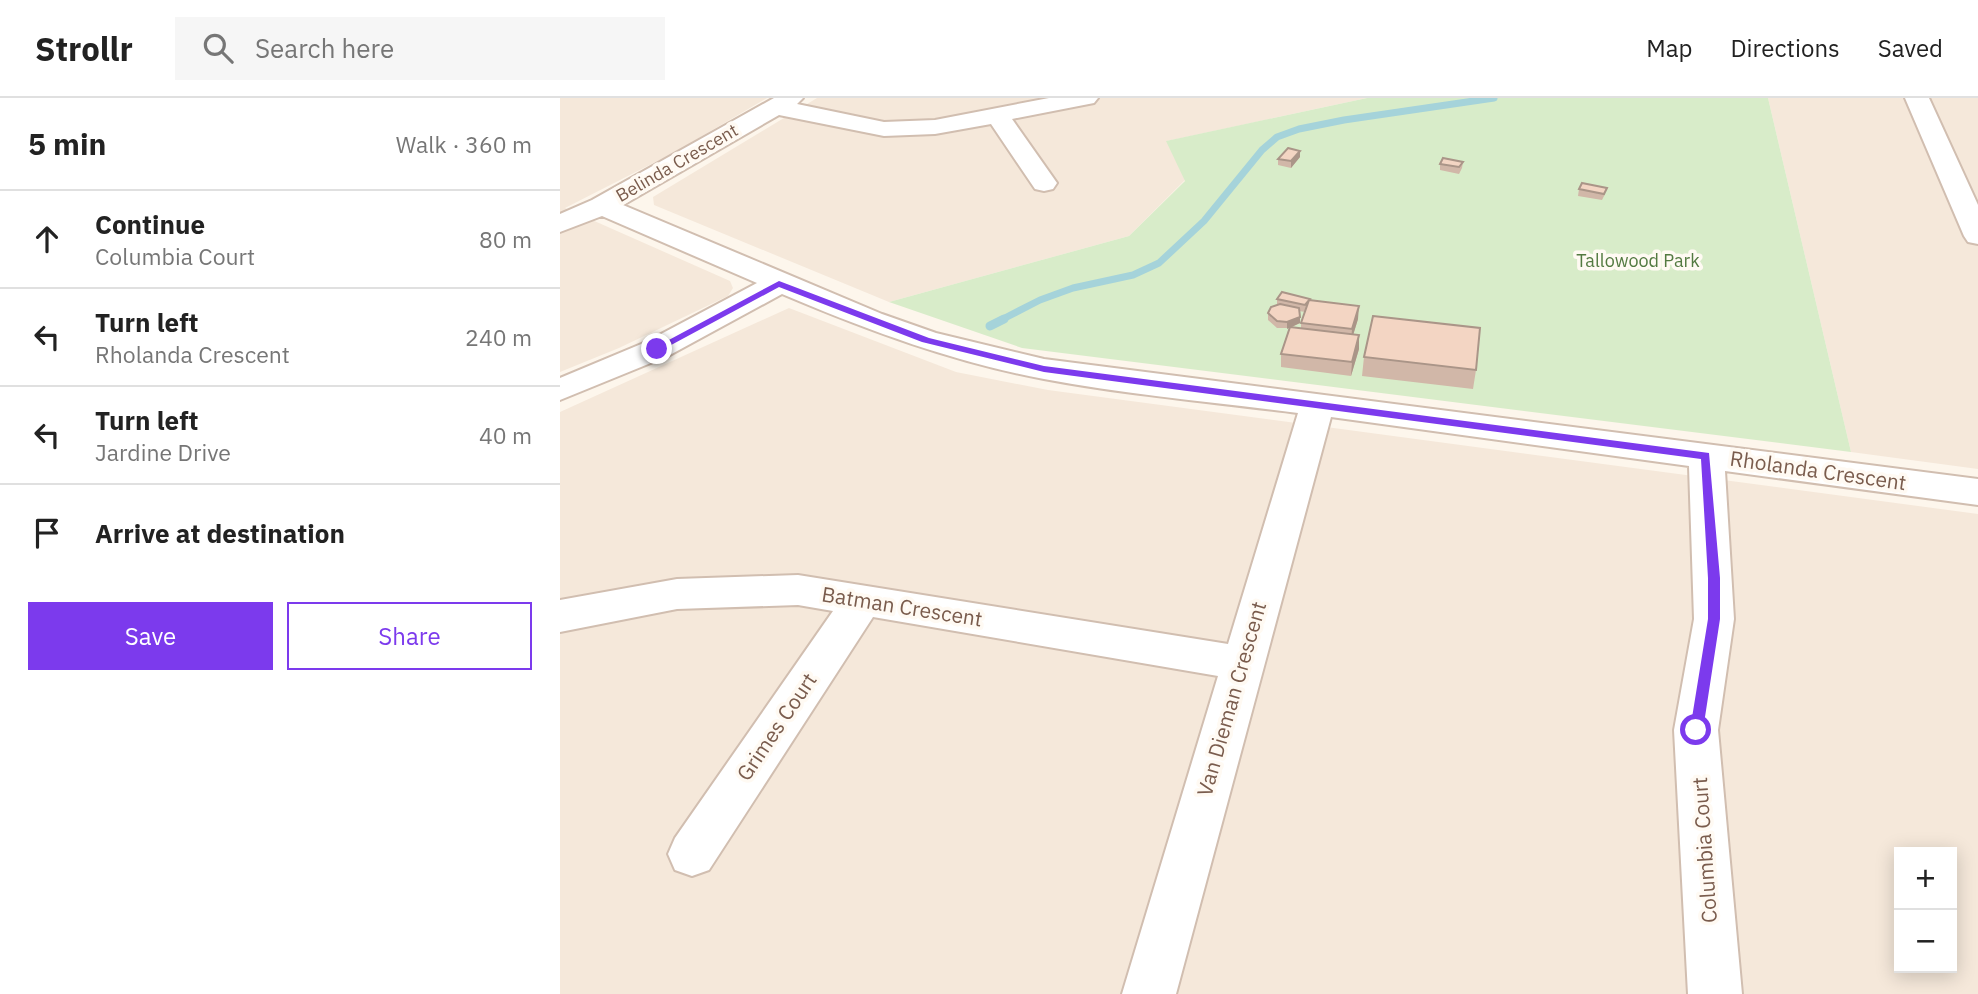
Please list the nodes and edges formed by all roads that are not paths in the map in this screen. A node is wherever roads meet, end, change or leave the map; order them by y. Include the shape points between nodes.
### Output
1 (1086, 98) edge
2 (1917, 98) edge
3 (783, 102) edge
4 (997, 115) junction
5 (1044, 183) dead end
6 (602, 206) junction
7 (560, 225) edge
8 (1978, 236) edge
9 (779, 283) junction
10 (560, 390) edge
11 (1317, 405) junction
12 (1706, 456) junction
13 (1978, 492) edge
14 (862, 601) junction
15 (560, 616) edge
16 (1242, 663) junction
17 (692, 854) dead end
18 (1149, 994) edge
19 (1715, 994) edge

1 - 4 street
2 - 8 street
3 - 4 street via 884,129 935,127
3 - 6 street, Belinda Crescent
4 - 5 street
6 - 7 street, Belinda Crescent
6 - 9 street, Rholanda Crescent
9 - 10 street via 657,349
9 - 11 street, Rholanda Crescent via 904,333 985,356 1044,369
11 - 12 street, Rholanda Crescent
11 - 16 street, Van Dieman Crescent
12 - 13 street, Rholanda Crescent
12 - 19 street, Columbia Court via 1714,619 1696,730
14 - 15 street, Batman Crescent via 798,590 677,593
14 - 16 street, Batman Crescent
14 - 17 street, Grimes Court
16 - 18 street, Van Dieman Crescent

